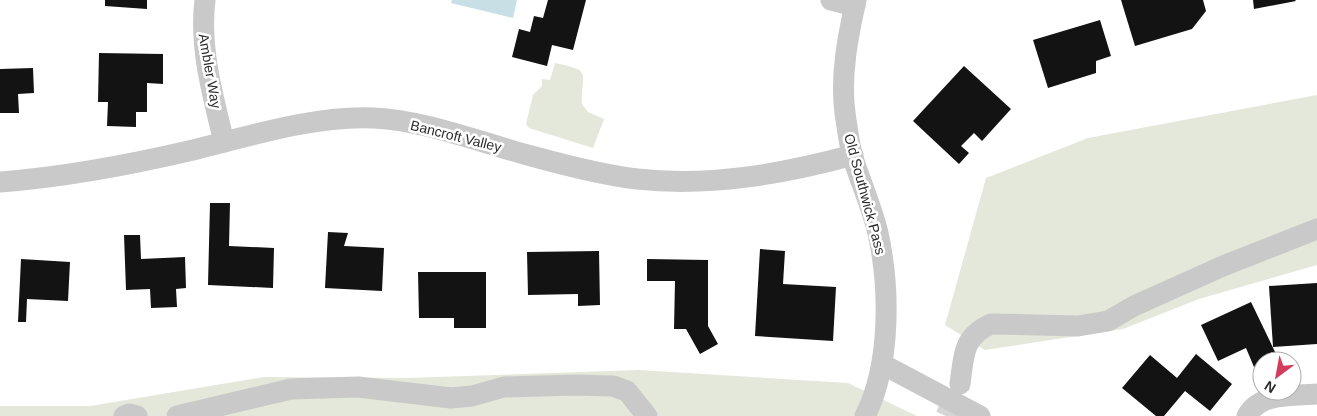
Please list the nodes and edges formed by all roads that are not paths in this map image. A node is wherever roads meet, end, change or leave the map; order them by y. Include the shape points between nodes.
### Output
1 (205, 0) edge
2 (830, 0) edge
3 (856, 3) edge
4 (224, 142) junction
5 (853, 155) junction
6 (0, 182) edge
7 (1317, 229) edge
8 (882, 364) junction
9 (960, 384) tunnel mouth
10 (1317, 394) edge
11 (124, 416) edge
12 (137, 416) edge
13 (177, 416) edge
14 (647, 416) edge
15 (865, 416) edge
16 (980, 416) edge
17 (1247, 416) edge

1 - 4 street, Ambler Way via 202,23 210,83
2 - 3 street
3 - 5 street, Old Southwick Pass via 846,58 845,110
4 - 5 street, Bancroft Valley via 307,123 373,118 438,128 535,157 606,173 678,182 795,171
4 - 6 street, Bancroft Valley via 111,168
5 - 8 street, Old Southwick Pass via 878,232 883,260 886,312
7 - 9 street via 1223,266 1108,321 1078,326 991,324 979,330 965,346
8 - 15 street, Old Southwick Pass
8 - 16 street
10 - 17 street via 1268,398 1256,404
11 - 12 street
13 - 14 street via 291,389 358,386 451,398 504,387 574,385 613,386 628,391

